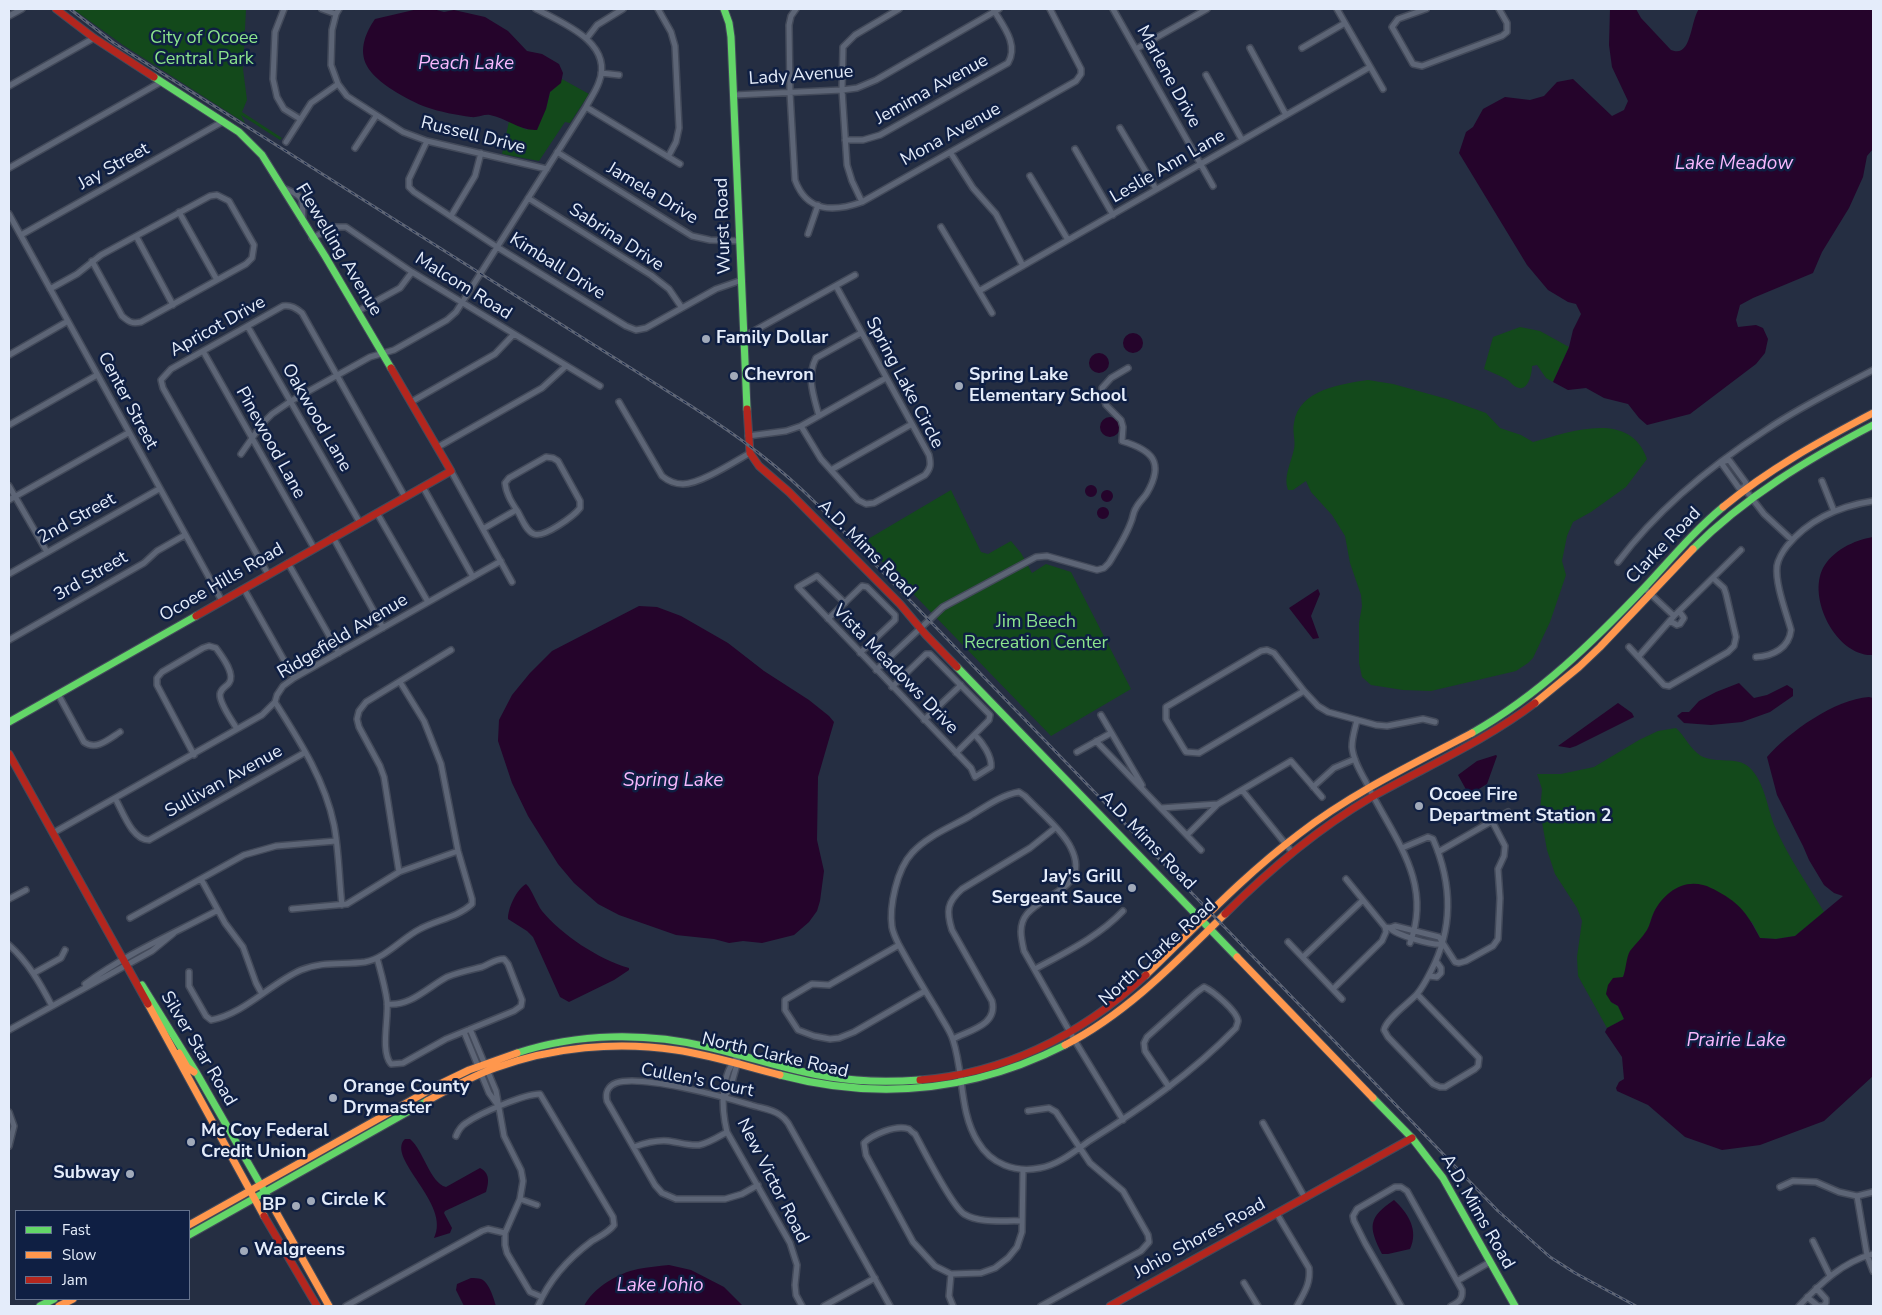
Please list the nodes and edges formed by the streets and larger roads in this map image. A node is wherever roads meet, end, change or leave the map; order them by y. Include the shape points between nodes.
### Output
1 (22, 9) edge
2 (56, 9) edge
3 (284, 9) edge
4 (322, 9) edge
5 (340, 9) edge
6 (537, 9) edge
7 (623, 9) edge
8 (658, 9) edge
9 (724, 9) edge
10 (796, 9) edge
11 (900, 9) edge
12 (1050, 9) edge
13 (1113, 9) edge
14 (1207, 9) edge
15 (1337, 9) edge
16 (1426, 9) edge
17 (1499, 9) edge
18 (996, 10) edge
19 (336, 14) junction
20 (9, 16) edge
21 (1345, 23) junction
22 (94, 38) junction
23 (587, 38) junction
24 (1250, 48) dead end
25 (1302, 48) dead end
26 (1136, 49) junction
27 (1370, 67) junction
28 (601, 73) junction
29 (619, 75) dead end
30 (1206, 75) dead end
31 (161, 82) junction
32 (338, 84) junction
33 (9, 86) edge
34 (842, 90) junction
35 (1383, 90) dead end
36 (790, 93) junction
37 (734, 95) junction
38 (586, 107) junction
39 (1286, 115) junction
40 (376, 116) junction
41 (300, 120) junction
42 (222, 122) junction
43 (1120, 128) dead end
44 (845, 140) junction
45 (1242, 140) junction
46 (427, 141) junction
47 (286, 142) dead end
48 (355, 148) dead end
49 (1075, 149) dead end
50 (557, 152) junction
51 (950, 152) junction
52 (481, 154) junction
53 (668, 157) junction
54 (680, 164) dead end
55 (1201, 164) junction
56 (9, 168) edge
57 (547, 169) junction
58 (1030, 176) dead end
59 (1213, 186) dead end
60 (282, 188) junction
61 (1156, 189) junction
62 (528, 198) junction
63 (862, 202) junction
64 (818, 205) junction
65 (179, 212) junction
66 (9, 214) edge
67 (1113, 215) junction
68 (451, 216) junction
69 (303, 224) junction
70 (941, 227) dead end
71 (808, 234) dead end
72 (21, 235) junction
73 (136, 236) junction
74 (312, 238) junction
75 (1068, 240) junction
76 (740, 241) junction
77 (497, 247) junction
78 (92, 261) junction
79 (1023, 266) junction
80 (412, 272) junction
81 (855, 275) dead end
82 (216, 280) junction
83 (742, 280) junction
84 (836, 286) junction
85 (50, 289) junction
86 (979, 291) junction
87 (462, 303) junction
88 (172, 305) junction
89 (682, 308) junction
90 (358, 311) junction
91 (992, 314) dead end
92 (68, 321) junction
93 (248, 327) junction
94 (861, 333) junction
95 (514, 334) junction
96 (743, 337) junction
97 (202, 351) junction
98 (383, 354) junction
99 (9, 355) edge
100 (566, 366) junction
101 (1128, 368) dead end
102 (1873, 370) edge
103 (97, 375) junction
104 (337, 376) junction
105 (886, 378) junction
106 (600, 386) dead end
107 (291, 401) junction
108 (411, 402) junction
109 (619, 402) dead end
110 (1873, 413) edge
111 (820, 416) junction
112 (912, 424) junction
113 (9, 425) edge
114 (1873, 425) edge
115 (801, 426) junction
116 (128, 433) junction
117 (251, 438) junction
118 (748, 440) junction
119 (438, 447) junction
120 (750, 453) junction
121 (241, 454) dead end
122 (1724, 461) junction
123 (831, 470) junction
124 (451, 471) junction
125 (1736, 471) junction
126 (1730, 475) junction
127 (1822, 481) dead end
128 (9, 486) edge
129 (422, 487) junction
130 (159, 489) junction
131 (1745, 489) junction
132 (15, 497) junction
133 (405, 497) junction
134 (1751, 498) junction
135 (9, 500) edge
136 (1873, 502) edge
137 (516, 510) junction
138 (1834, 511) junction
139 (377, 513) junction
140 (360, 523) junction
141 (483, 529) junction
142 (185, 535) junction
143 (333, 537) junction
144 (1792, 540) junction
145 (314, 548) junction
146 (1741, 550) dead end
147 (47, 552) junction
148 (501, 561) junction
149 (1618, 562) dead end
150 (288, 563) junction
151 (9, 574) edge
152 (268, 574) junction
153 (473, 577) junction
154 (1713, 578) junction
155 (512, 582) dead end
156 (244, 588) junction
157 (1644, 588) junction
158 (1652, 593) junction
159 (222, 601) junction
160 (428, 602) junction
161 (845, 603) junction
162 (1679, 611) junction
163 (1674, 616) junction
164 (828, 619) junction
165 (1670, 621) junction
166 (920, 627) junction
167 (383, 628) junction
168 (9, 640) edge
169 (1629, 647) dead end
170 (451, 650) dead end
171 (339, 653) junction
172 (860, 653) junction
173 (1639, 656) junction
174 (1756, 657) dead end
175 (876, 670) junction
176 (294, 678) junction
177 (400, 682) junction
178 (961, 685) junction
179 (892, 687) junction
180 (1304, 691) junction
181 (58, 694) junction
182 (275, 702) junction
183 (1100, 715) dead end
184 (924, 720) junction
185 (1357, 720) junction
186 (1492, 721) joint
187 (9, 722) edge
188 (1435, 722) dead end
189 (1495, 729) joint
190 (237, 730) junction
191 (120, 732) dead end
192 (1111, 733) junction
193 (975, 735) junction
194 (1096, 741) junction
195 (1077, 752) dead end
196 (304, 753) junction
197 (956, 753) junction
198 (9, 754) edge
199 (194, 754) junction
200 (1354, 759) junction
201 (1313, 787) junction
202 (1369, 789) junction
203 (1242, 790) junction
204 (1147, 794) junction
205 (1373, 796) junction
206 (1322, 797) dead end
207 (115, 798) junction
208 (1218, 804) junction
209 (1161, 808) junction
210 (1508, 812) dead end
211 (1492, 821) junction
212 (1055, 828) junction
213 (53, 834) junction
214 (1186, 835) junction
215 (336, 841) junction
216 (1285, 844) junction
217 (1402, 848) junction
218 (1201, 850) dead end
219 (458, 852) junction
220 (1292, 852) junction
221 (1438, 852) junction
222 (398, 872) junction
223 (201, 879) junction
224 (1346, 879) dead end
225 (26, 890) dead end
226 (9, 899) edge
227 (1363, 900) junction
228 (342, 905) junction
229 (292, 909) dead end
230 (218, 910) junction
231 (1123, 911) dead end
232 (130, 918) dead end
233 (1201, 919) junction
234 (1210, 928) junction
235 (1387, 928) junction
236 (1399, 931) junction
237 (1414, 931) junction
238 (1411, 940) junction
239 (1288, 942) dead end
240 (1443, 944) junction
241 (9, 945) edge
242 (899, 945) junction
243 (65, 950) dead end
244 (377, 958) junction
245 (1303, 958) junction
246 (125, 962) junction
247 (1436, 962) junction
248 (1034, 969) junction
249 (189, 972) dead end
250 (34, 973) junction
251 (1429, 976) junction
252 (1333, 989) junction
253 (925, 991) junction
254 (262, 994) junction
255 (1417, 994) junction
256 (1342, 999) dead end
257 (387, 1004) junction
258 (52, 1006) junction
259 (159, 1025) junction
260 (470, 1029) junction
261 (9, 1030) edge
262 (464, 1032) junction
263 (1071, 1032) junction
264 (953, 1039) junction
265 (1075, 1041) junction
266 (739, 1055) junction
267 (735, 1063) junction
268 (481, 1064) junction
269 (196, 1072) junction
270 (484, 1072) junction
271 (960, 1074) junction
272 (187, 1078) junction
273 (961, 1083) junction
274 (1170, 1088) junction
275 (496, 1090) junction
276 (489, 1093) junction
277 (724, 1097) junction
278 (499, 1107) junction
279 (9, 1112) edge
280 (1028, 1112) dead end
281 (1122, 1120) junction
282 (223, 1121) junction
283 (1263, 1123) dead end
284 (727, 1132) junction
285 (456, 1136) dead end
286 (1412, 1138) junction
287 (9, 1146) edge
288 (634, 1147) junction
289 (1080, 1147) junction
290 (1023, 1170) junction
291 (260, 1185) junction
292 (758, 1185) junction
293 (1780, 1186) dead end
294 (249, 1191) junction
295 (1873, 1192) edge
296 (264, 1193) junction
297 (1857, 1196) junction
298 (1305, 1198) junction
299 (253, 1199) junction
300 (520, 1199) junction
301 (537, 1205) dead end
302 (1277, 1214) junction
303 (1022, 1221) junction
304 (190, 1223) edge
305 (190, 1233) edge
306 (505, 1233) junction
307 (1812, 1241) dead end
308 (1870, 1254) edge
309 (1490, 1262) junction
310 (1873, 1271) edge
311 (951, 1274) junction
312 (1830, 1276) junction
313 (875, 1278) junction
314 (1457, 1281) junction
315 (1244, 1283) dead end
316 (1816, 1288) junction
317 (542, 1297) junction
318 (1807, 1297) junction
319 (52, 1300) edge
320 (71, 1300) edge
321 (1298, 1305) edge
322 (40, 1306) edge
323 (59, 1306) edge
324 (317, 1306) edge
325 (329, 1306) edge
326 (346, 1306) edge
327 (538, 1306) edge
328 (802, 1306) edge
329 (824, 1306) edge
330 (890, 1306) edge
331 (953, 1306) edge
332 (1041, 1306) edge
333 (1110, 1306) edge
334 (1258, 1306) edge
335 (1304, 1306) edge
336 (1401, 1306) edge
337 (1451, 1306) edge
338 (1515, 1306) edge
339 (1799, 1306) edge

1 - 20 street
2 - 22 street, Flewelling Avenue
3 - 41 street via 274,32 272,79 276,97 284,109
4 - 19 street
5 - 19 street, Russell Drive
6 - 23 street
7 - 23 street via 598,25
8 - 53 street via 675,46 680,128
9 - 37 street, Wurst Road via 730,23
10 - 36 street via 789,25
11 - 34 street via 847,41 841,56
12 - 51 street, Mona Avenue via 1081,74 1076,81
13 - 26 street, Marlene Drive
14 - 26 street
15 - 21 street
16 - 17 street via 1398,19 1392,27 1416,66 1502,36 1508,27
18 - 34 street, Lady Avenue via 876,80
18 - 44 street, Jemima Avenue via 1012,42 1013,55 1008,63 880,135 863,140
19 - 32 street, Russell Drive via 331,65
21 - 25 street
21 - 27 street
22 - 31 street, Flewelling Avenue
22 - 33 street
23 - 28 street via 598,54
24 - 39 street
26 - 55 street, Marlene Drive
27 - 35 street
27 - 39 street, Leslie Ann Lane
28 - 29 street
28 - 38 street, Russell Drive
30 - 45 street
31 - 42 street, Flewelling Avenue
31 - 56 street
32 - 40 street, Russell Drive via 347,96
32 - 41 street via 311,103
34 - 36 street, Lady Avenue
34 - 44 street
36 - 37 street, Lady Avenue
36 - 64 street via 795,180 804,198
37 - 76 street, Wurst Road
38 - 50 street, Russell Drive
38 - 53 street
39 - 45 street, Leslie Ann Lane
40 - 46 street, Russell Drive
40 - 48 street
41 - 47 street
42 - 60 street, Flewelling Avenue via 253,142
42 - 72 street, Jay Street
43 - 61 street
44 - 63 street via 847,165
45 - 55 street, Leslie Ann Lane
46 - 52 street, Russell Drive
46 - 68 street, Kimball Drive via 409,179 409,187
49 - 67 street
50 - 57 street, Russell Drive
50 - 76 street, Jamela Drive via 692,236
51 - 63 street, Mona Avenue
51 - 79 street via 973,188 996,214
52 - 57 street, Russell Drive
52 - 68 street via 475,176
53 - 54 street
55 - 59 street, Marlene Drive
55 - 61 street, Leslie Ann Lane
57 - 62 street, Russell Drive
58 - 75 street
60 - 69 street, Flewelling Avenue
60 - 69 street via 302,200
61 - 67 street, Leslie Ann Lane
62 - 77 street, Russell Drive
62 - 89 street, Sabrina Drive via 651,275 669,289
63 - 64 street, Mona Avenue via 844,208 829,209
64 - 71 street
65 - 73 street
65 - 82 street
65 - 82 street via 210,196 224,197 229,200 254,244 252,258 246,264
66 - 72 street, Center Street
67 - 75 street, Leslie Ann Lane
68 - 77 street, Kimball Drive
69 - 74 street, Flewelling Avenue
70 - 86 street
72 - 85 street, Center Street
73 - 78 street
73 - 88 street
74 - 80 street, Malcom Road via 334,227 346,227
74 - 90 street, Flewelling Avenue
75 - 79 street, Leslie Ann Lane
76 - 83 street, Wurst Road
77 - 87 street, Russell Drive
77 - 89 street, Kimball Drive via 636,330 646,328
78 - 85 street
78 - 88 street via 128,322 141,322
79 - 86 street, Leslie Ann Lane
80 - 87 street, Malcom Road
80 - 90 street via 400,288
81 - 84 street
82 - 88 street
83 - 89 street, Kimball Drive via 716,289
83 - 96 street, Wurst Road
84 - 94 street, Spring Lake Circle
84 - 96 street
85 - 92 street, Center Street
86 - 91 street
87 - 95 street, Malcom Road
87 - 98 street, Russell Drive via 447,320
90 - 98 street, Flewelling Avenue
92 - 99 street
92 - 103 street, Center Street
93 - 97 street, Apricot Drive
93 - 104 street, Apricot Drive via 283,306 297,308
93 - 107 street, Oakwood Lane
94 - 105 street, Spring Lake Circle
94 - 111 street via 816,358 812,365 812,386
95 - 100 street, Malcom Road
95 - 108 street via 495,354
96 - 118 street, Wurst Road
97 - 117 street, Pinewood Lane
97 - 152 street, Apricot Drive via 166,373 161,380 163,388
98 - 104 street, Russell Drive via 370,357
98 - 108 street, Flewelling Avenue
100 - 106 street, Malcom Road
100 - 119 street via 542,388
101 - 166 street via 1105,383 1103,395 1106,405 1124,427 1122,441 1147,452 1157,472 1109,563 1097,570 1047,556 1036,557 942,607
102 - 122 street via 1766,429
103 - 113 street
103 - 116 street, Center Street
104 - 107 street, Russell Drive
104 - 133 street, Apricot Drive
105 - 111 street
105 - 112 street, Spring Lake Circle
107 - 117 street, Russell Drive via 272,414
107 - 140 street, Oakwood Lane
108 - 119 street, Flewelling Avenue
109 - 120 street via 662,476 670,482 684,484 705,478
110 - 131 street, Clarke Road via 1820,440
111 - 115 street
112 - 123 street
112 - 123 street, Spring Lake Circle via 929,455 930,469 925,475 874,503 866,504 858,500
114 - 134 street, Clarke Road via 1821,452
115 - 118 street
115 - 123 street, Spring Lake Circle
116 - 130 street, Center Street
116 - 132 street
117 - 121 street, Russell Drive
117 - 145 street, Pinewood Lane
118 - 120 street
119 - 124 street, Flewelling Avenue
120 - 166 street, A.D. Mims Road via 759,466 789,492
122 - 125 street via 1728,460
122 - 126 street via 1722,464
122 - 149 street via 1657,518
124 - 129 street, Ocoee Hills Road
124 - 141 street, Flewelling Avenue
125 - 126 street
125 - 131 street via 1746,482
126 - 131 street via 1739,488
127 - 138 street
128 - 132 street
129 - 133 street, Ocoee Hills Road
129 - 153 street
130 - 142 street, Center Street
130 - 147 street, 2nd Street
131 - 134 street
131 - 157 street, Clarke Road via 1686,540
132 - 135 street
132 - 147 street
133 - 139 street, Ocoee Hills Road
134 - 144 street
134 - 158 street, Clarke Road via 1721,522
136 - 138 street
137 - 137 street via 529,531 542,535 576,514 580,501 558,461 546,457 505,483
137 - 141 street
138 - 144 street via 1808,525
139 - 140 street, Ocoee Hills Road
139 - 160 street
140 - 143 street, Ocoee Hills Road
141 - 148 street, Flewelling Avenue
142 - 159 street, Center Street
142 - 168 street, 3rd Street via 157,551 144,563
143 - 145 street, Ocoee Hills Road
143 - 167 street
144 - 174 street via 1777,565 1790,638 1785,646 1767,656
145 - 150 street, Ocoee Hills Road
146 - 154 street
147 - 151 street, 2nd Street
148 - 153 street, Ridgefield Avenue
148 - 155 street, Flewelling Avenue
150 - 152 street, Ocoee Hills Road
150 - 171 street
152 - 156 street, Ocoee Hills Road
153 - 160 street, Ridgefield Avenue
154 - 162 street
154 - 173 street via 1726,594 1736,637 1734,646 1669,686 1664,685
156 - 159 street, Ocoee Hills Road
156 - 176 street
157 - 158 street
157 - 186 street, Clarke Road via 1573,659
158 - 163 street
158 - 189 street, Clarke Road via 1560,684
159 - 181 street, Ocoee Hills Road
160 - 167 street, Ridgefield Avenue
161 - 164 street
161 - 164 street, Vista Meadows Drive via 817,576 798,587
161 - 172 street via 862,586 867,587 895,616 895,620
162 - 163 street
162 - 165 street via 1684,618 1680,624
163 - 165 street
164 - 172 street, Vista Meadows Drive
165 - 173 street
166 - 175 street
166 - 233 street, A.D. Mims Road
167 - 171 street, Ridgefield Avenue
169 - 173 street
170 - 177 street
171 - 176 street, Ridgefield Avenue
172 - 175 street, Vista Meadows Drive
175 - 179 street, Vista Meadows Drive
176 - 182 street, Ridgefield Avenue via 283,686
177 - 219 street via 424,721 441,764
177 - 222 street via 366,702 357,719 384,777
178 - 179 street via 930,654 926,654
178 - 184 street
178 - 193 street via 990,715
179 - 184 street, Vista Meadows Drive
180 - 180 street via 1274,653 1261,651 1166,707 1166,719 1186,752 1199,753
180 - 185 street via 1328,712
181 - 187 street, Ocoee Hills Road
181 - 191 street via 89,746 96,746
182 - 190 street, Ridgefield Avenue via 262,715
182 - 196 street
183 - 192 street
184 - 197 street, Vista Meadows Drive
185 - 188 street via 1387,726 1423,719
185 - 200 street via 1353,738
186 - 202 street, North Clarke Road
189 - 205 street, North Clarke Road
190 - 199 street, Ridgefield Avenue
190 - 199 street via 220,695 222,688 232,679 231,673 216,648 203,648 157,678 157,685
192 - 194 street
192 - 204 street
193 - 197 street
193 - 197 street, Vista Meadows Drive via 992,761 991,767 975,776
194 - 195 street
194 - 204 street
196 - 207 street, Sullivan Avenue via 149,840 137,836
196 - 215 street via 327,798
198 - 213 street, Silver Star Road
199 - 207 street, Ridgefield Avenue
200 - 201 street via 1334,768
200 - 202 street
201 - 203 street via 1291,761
201 - 206 street
202 - 205 street
202 - 216 street, North Clarke Road via 1329,811
203 - 208 street
203 - 216 street
204 - 209 street
205 - 217 street
205 - 220 street, North Clarke Road
207 - 213 street, Ridgefield Avenue
208 - 209 street
208 - 214 street
209 - 214 street
210 - 211 street
211 - 221 street
211 - 240 street via 1506,851 1498,869 1498,939 1493,946 1462,963 1455,962
212 - 242 street via 1019,792 1004,796 927,840 911,854 894,895 892,930
212 - 248 street via 1071,848 1075,860 1074,873 1060,892 1035,906 1021,926 1020,937
212 - 264 street via 1042,840 952,897 948,918 952,930 994,1009 986,1023
213 - 246 street, Silver Star Road
214 - 218 street
215 - 223 street via 261,850 244,855
215 - 228 street
216 - 220 street
216 - 233 street, North Clarke Road
217 - 221 street via 1431,836
217 - 237 street via 1416,888
219 - 222 street
219 - 244 street via 472,904 466,910 421,928
220 - 234 street, North Clarke Road
221 - 240 street via 1448,898
222 - 228 street
223 - 230 street
223 - 232 street
224 - 227 street
225 - 226 street
227 - 235 street
227 - 245 street
228 - 229 street
230 - 246 street via 174,933 152,951
230 - 254 street via 243,947
231 - 248 street via 1094,936
233 - 234 street, A.D. Mims Road
233 - 263 street, North Clarke Road via 1137,984
234 - 265 street, North Clarke Road via 1124,1008
234 - 286 street, A.D. Mims Road
235 - 236 street via 1394,926
235 - 252 street via 1382,941
236 - 237 street
236 - 238 street
237 - 238 street
237 - 240 street via 1439,938
238 - 240 street
239 - 245 street
240 - 247 street
241 - 250 street
242 - 253 street
242 - 253 street via 829,985 806,986 785,1000 785,1010 793,1025 803,1033 839,1038
243 - 250 street via 62,958
244 - 254 street via 302,969
244 - 257 street
245 - 252 street
246 - 258 street
246 - 259 street, Silver Star Road
246 - 269 street, Silver Star Road
247 - 251 street
247 - 251 street via 1442,968 1441,973 1437,977
248 - 263 street
249 - 254 street via 189,986 206,1016 212,1020 220,1019
250 - 258 street
251 - 255 street
252 - 256 street
253 - 264 street
255 - 255 street via 1387,1022 1385,1034 1433,1084 1444,1087 1475,1069 1479,1058
257 - 260 street via 406,1002 445,978 504,959 522,1000 521,1006
257 - 262 street via 386,1054 391,1064 403,1063
258 - 261 street
259 - 269 street via 170,1036 187,1067
259 - 272 street, Silver Star Road
260 - 262 street
260 - 268 street
262 - 268 street
263 - 265 street
263 - 271 street, North Clarke Road via 1010,1061
264 - 271 street
265 - 273 street, North Clarke Road via 1015,1068
265 - 281 street
266 - 267 street, New Victor Road
266 - 268 street, North Clarke Road via 674,1040 618,1037 553,1044
266 - 271 street, North Clarke Road via 800,1072 863,1081 899,1082
267 - 270 street, North Clarke Road via 673,1049 612,1046 552,1053
267 - 273 street, North Clarke Road via 797,1080 854,1089 883,1091
267 - 277 street, New Victor Road via 723,1086
268 - 270 street
268 - 291 street, North Clarke Road
269 - 282 street, Silver Star Road
270 - 275 street
270 - 276 street
270 - 296 street, North Clarke Road
271 - 273 street
272 - 282 street via 196,1082
272 - 294 street, Silver Star Road
273 - 290 street via 968,1119 978,1142 989,1157 1006,1167
274 - 274 street via 1236,1028 1236,1015 1213,991 1204,987 1144,1043
274 - 281 street
275 - 276 street
275 - 278 street
276 - 278 street
277 - 284 street, New Victor Road
277 - 288 street, Cullen's Court via 648,1082 616,1083 609,1087 607,1101
277 - 313 street, Cullen's Court via 774,1112 788,1123
278 - 285 street via 465,1123
278 - 300 street via 500,1126 522,1170
278 - 317 street via 540,1094 613,1217 614,1225 608,1232 575,1256 557,1274
279 - 287 street via 14,1126
280 - 289 street via 1049,1108 1056,1112
281 - 289 street
282 - 291 street, Silver Star Road
283 - 298 street
284 - 288 street via 700,1144 656,1141
284 - 292 street, New Victor Road
286 - 298 street, Johio Shores Road
286 - 309 street, A.D. Mims Road via 1443,1178
288 - 292 street, Cullen's Court via 655,1185 671,1198 725,1199
289 - 290 street via 1059,1161
289 - 332 street via 1090,1163 1123,1191 1149,1242 1140,1251
290 - 303 street
291 - 294 street, North Clarke Road
291 - 296 street, Silver Star Road
292 - 328 street, New Victor Road via 794,1253 796,1295
293 - 297 street via 1793,1181 1816,1182
294 - 299 street, Silver Star Road
294 - 304 street, North Clarke Road
295 - 297 street
296 - 299 street, North Clarke Road
296 - 325 street, Silver Star Road
297 - 308 street
298 - 302 street, Johio Shores Road
299 - 305 street, North Clarke Road
299 - 324 street, Silver Star Road
300 - 301 street
300 - 306 street
302 - 321 street via 1309,1268 1310,1278
302 - 333 street, Johio Shores Road
303 - 311 street via 1017,1247 1002,1263 981,1273
303 - 311 street via 983,1220 963,1213 909,1129 882,1132 868,1139 864,1143 866,1155 913,1242 935,1266
306 - 317 street via 507,1253 530,1292
306 - 326 street via 488,1229
307 - 312 street
308 - 310 street
308 - 312 street via 1848,1263
309 - 314 street
309 - 338 street, A.D. Mims Road
311 - 331 street via 949,1296
312 - 316 street
313 - 329 street
313 - 330 street, Cullen's Court
314 - 336 street via 1407,1191 1395,1187 1357,1210 1353,1216
314 - 337 street via 1462,1296
315 - 334 street
316 - 318 street
316 - 318 street via 1826,1298 1826,1303 1818,1306
317 - 327 street
318 - 339 street
319 - 322 street
320 - 323 street
321 - 335 street

